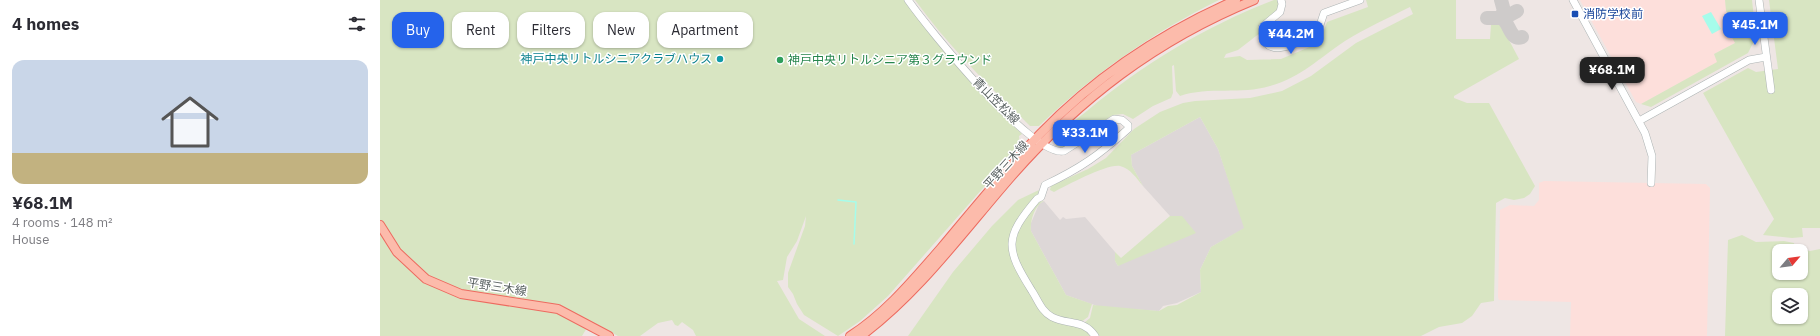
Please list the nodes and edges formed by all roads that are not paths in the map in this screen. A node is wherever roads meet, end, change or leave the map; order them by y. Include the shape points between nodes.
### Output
1 (908, 0) edge
2 (1236, 0) edge
3 (1254, 0) edge
4 (1281, 0) edge
5 (1360, 0) edge
6 (1573, 0) edge
7 (1759, 0) edge
8 (1766, 57) junction
9 (1771, 90) dead end
10 (1639, 121) junction
11 (1038, 141) junction
12 (1651, 183) dead end
13 (380, 225) edge
14 (609, 336) edge
15 (850, 336) edge
16 (861, 336) edge
17 (1095, 336) edge

1 - 11 street, 青山笠松線 via 959,64 991,98
2 - 11 main road, 平野三木線 via 1178,28 1129,59 1079,98
3 - 11 main road, 平野三木線 via 1199,26 1144,58
4 - 5 street via 1280,12 1262,27 1267,45 1274,48 1281,48 1317,34 1324,13
6 - 10 street
7 - 8 street
8 - 9 street
8 - 10 street via 1749,60
10 - 12 street via 1651,149
11 - 15 main road, 平野三木線 via 905,288 873,319
11 - 16 main road, 平野三木線 via 909,292
11 - 17 street via 1052,150 1062,152 1114,120 1124,121 1129,126 1090,162 1045,185 1041,197 1014,230 1011,242 1014,261 1020,274 1047,314 1058,320 1082,324
13 - 14 main road, 平野三木線 via 397,252 426,279 461,294 558,309

